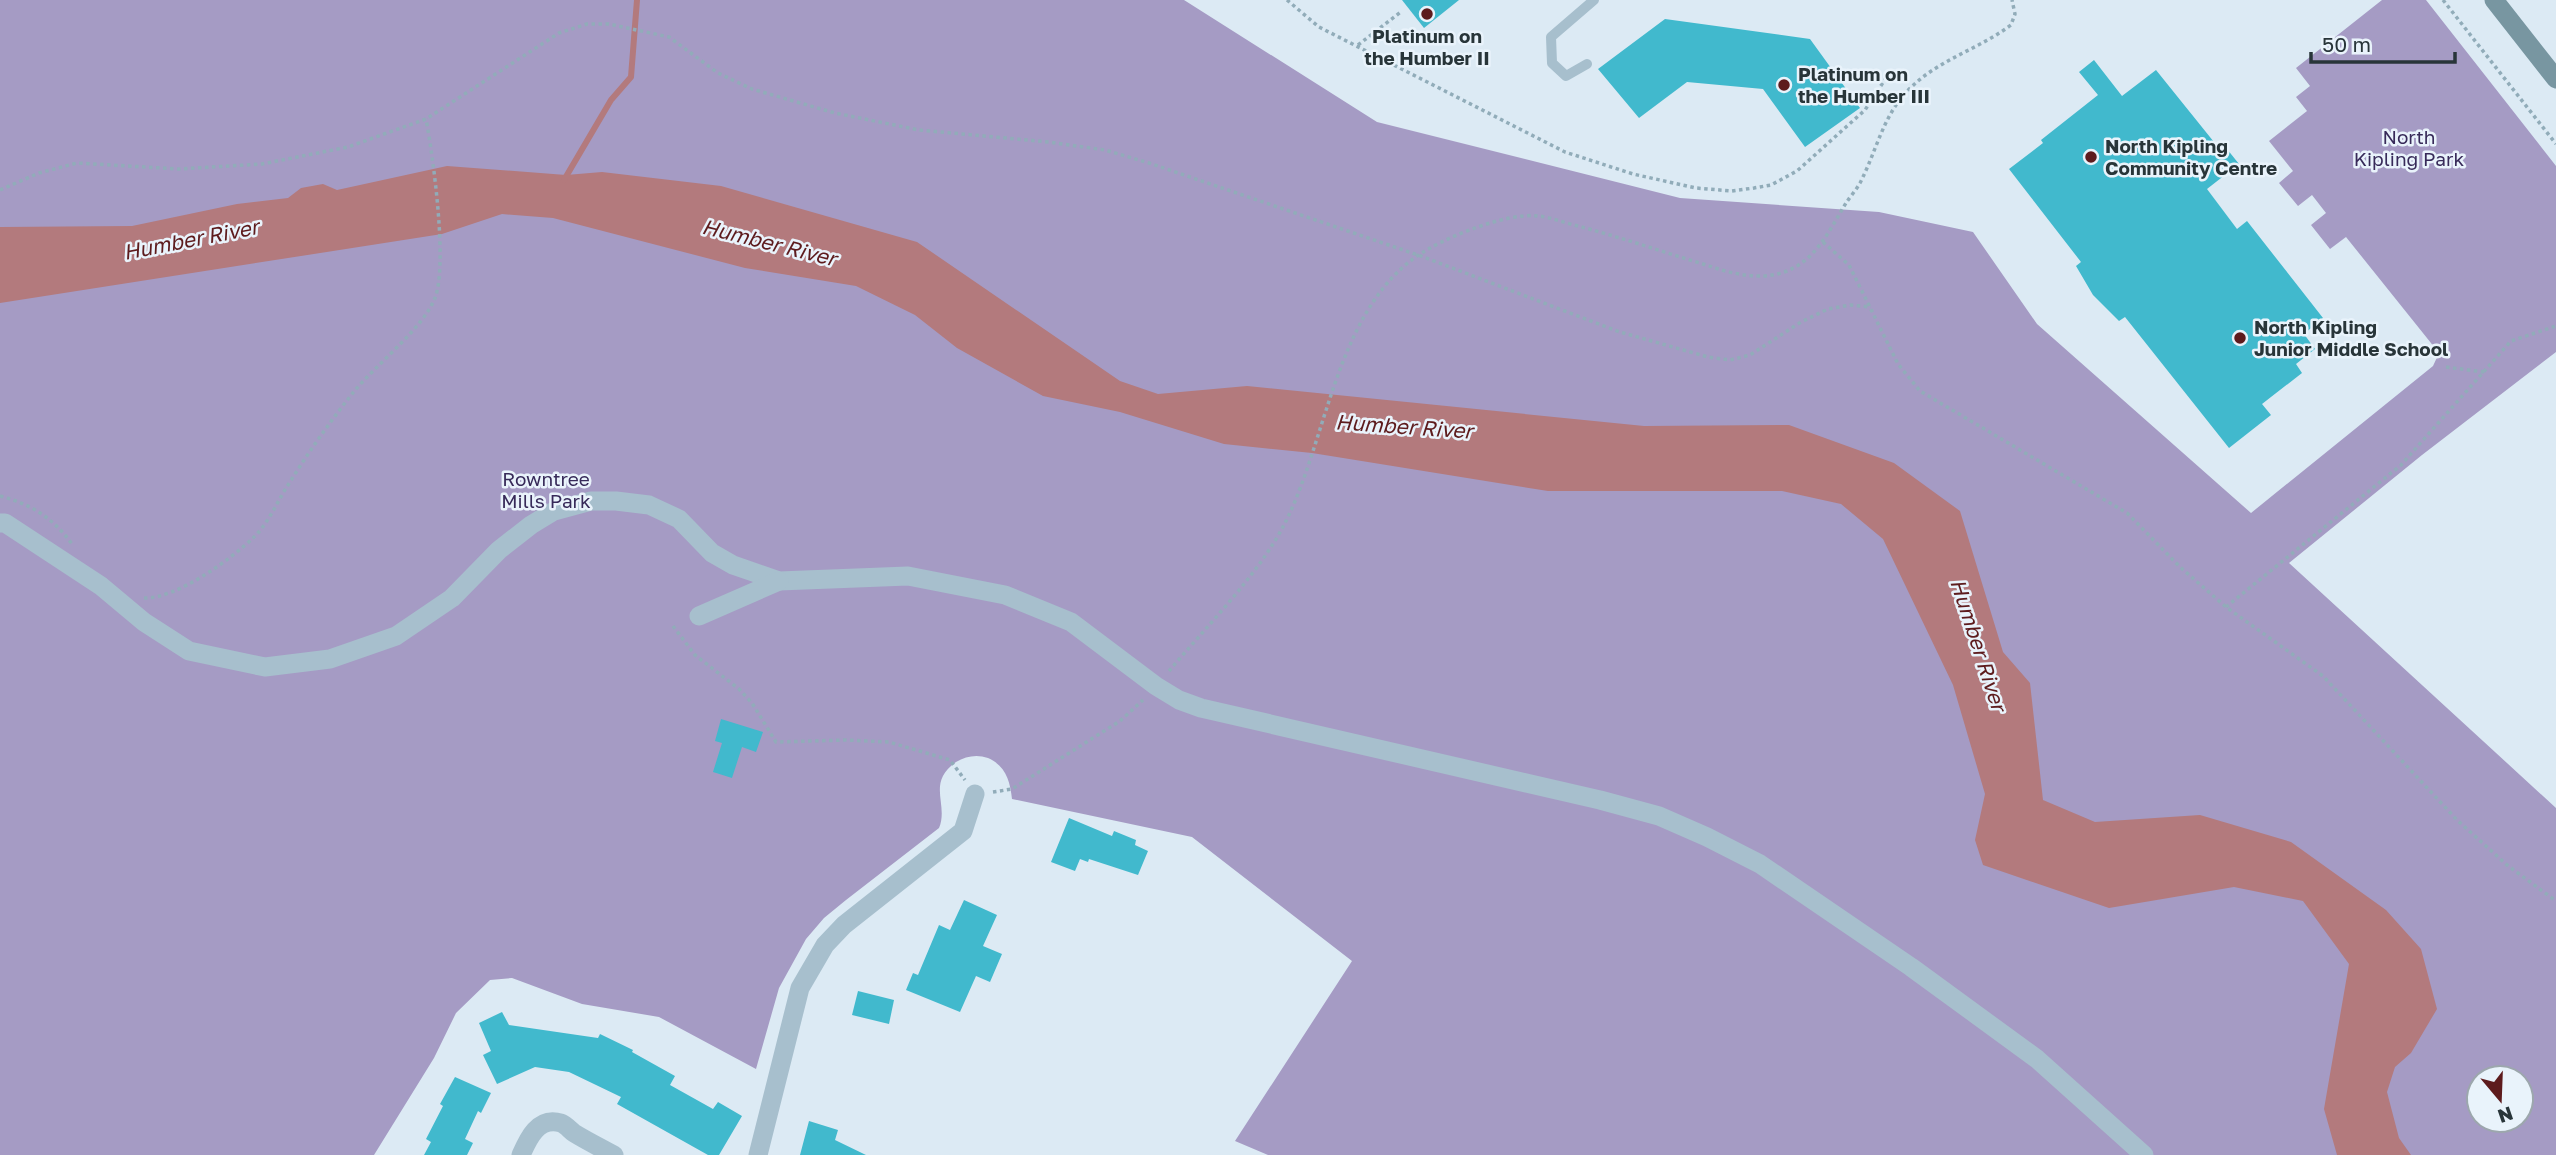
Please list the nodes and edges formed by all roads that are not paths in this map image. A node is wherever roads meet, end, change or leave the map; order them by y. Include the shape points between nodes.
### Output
1 (1594, 0) edge
2 (2494, 0) edge
3 (1587, 64) dead end
4 (2556, 79) edge
5 (0, 523) edge
6 (779, 580) junction
7 (699, 616) dead end
8 (975, 794) road end
9 (522, 1155) edge
10 (614, 1155) edge
11 (758, 1155) edge
12 (2144, 1155) edge

1 - 3 lane via 1551,37 1552,63 1566,76
2 - 4 main road
5 - 6 street via 101,586 144,622 189,650 265,667 330,659 396,635 452,597 531,525 554,511 591,501 649,505 679,519 712,553
6 - 7 street
6 - 12 street via 908,576 1005,595 1071,622 1156,686 1201,708 1659,816 1760,864 1911,967 2037,1059
8 - 11 street via 963,831 844,925 813,962 800,988
9 - 10 street via 529,1136 550,1122 562,1124

